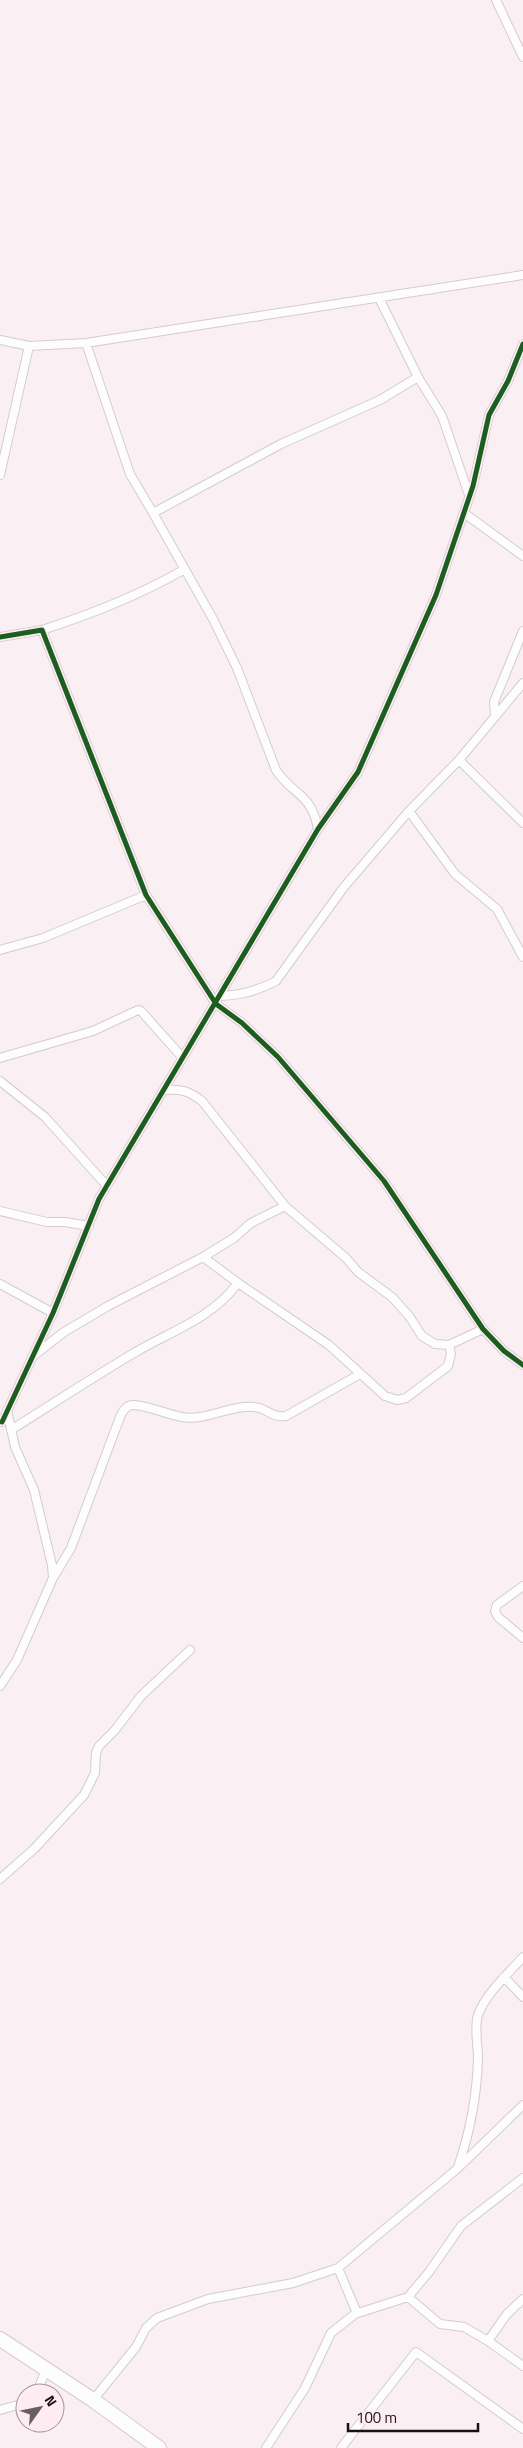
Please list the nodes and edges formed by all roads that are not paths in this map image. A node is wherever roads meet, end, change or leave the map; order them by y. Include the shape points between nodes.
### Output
1 (496, 0) edge
2 (523, 57) edge
3 (523, 275) edge
4 (379, 298) junction
5 (0, 340) edge
6 (86, 343) junction
7 (523, 344) edge
8 (28, 346) junction
9 (418, 377) junction
10 (4, 447) edge
11 (0, 475) edge
12 (469, 496) junction
13 (153, 513) junction
14 (464, 513) junction
15 (523, 556) edge
16 (185, 569) junction
17 (42, 630) junction
18 (523, 630) edge
19 (0, 636) edge
20 (523, 683) edge
21 (495, 716) junction
22 (459, 760) junction
23 (409, 811) junction
24 (523, 823) edge
25 (318, 829) junction
26 (146, 895) junction
27 (0, 950) edge
28 (523, 957) edge
29 (218, 1000) junction
30 (0, 1058) edge
31 (182, 1058) junction
32 (0, 1081) edge
33 (165, 1090) junction
34 (107, 1186) junction
35 (285, 1206) junction
36 (0, 1212) edge
37 (89, 1226) junction
38 (203, 1257) junction
39 (0, 1284) edge
40 (238, 1284) junction
41 (53, 1313) junction
42 (484, 1329) junction
43 (449, 1346) junction
44 (31, 1359) junction
45 (523, 1365) edge
46 (360, 1374) junction
47 (2, 1423) edge
48 (11, 1430) junction
49 (53, 1578) junction
50 (523, 1586) edge
51 (523, 1638) edge
52 (190, 1650) dead end
53 (0, 1686) edge
54 (0, 1879) edge
55 (523, 1957) edge
56 (504, 1977) junction
57 (523, 1997) edge
58 (522, 2109) edge
59 (458, 2169) junction
60 (523, 2178) edge
61 (338, 2268) junction
62 (408, 2297) junction
63 (523, 2299) edge
64 (357, 2313) junction
65 (0, 2339) edge
66 (488, 2341) junction
67 (523, 2366) edge
68 (46, 2369) junction
69 (41, 2383) edge
70 (93, 2400) junction
71 (15, 2406) edge
72 (0, 2410) edge
73 (523, 2429) edge
74 (159, 2448) edge
75 (266, 2448) edge
76 (341, 2448) edge

1 - 2 street
3 - 4 street
4 - 6 street
4 - 9 street
5 - 8 street
6 - 8 street
6 - 13 street via 130,474
7 - 12 street via 489,415
8 - 10 street
9 - 12 street via 442,416
9 - 13 street via 380,400 281,444
10 - 11 street
12 - 14 street
13 - 16 street
14 - 15 street
14 - 25 street via 436,595 358,772
16 - 17 street via 118,603
16 - 25 street via 236,668 276,770 303,796 316,816
17 - 19 street
17 - 26 street
18 - 21 street via 494,702
20 - 21 street
21 - 22 street
22 - 23 street
22 - 24 street
23 - 28 street via 455,874 497,909
23 - 29 street via 344,887 276,981 260,990
25 - 29 street
26 - 27 street via 44,938
26 - 29 street
29 - 31 street
29 - 42 street via 278,1056 384,1181
30 - 31 street via 93,1031 138,1010
31 - 33 street
32 - 34 street via 45,1118
33 - 34 street
33 - 35 street via 182,1089 202,1101
34 - 37 street
35 - 38 street via 251,1222 234,1238
35 - 43 street via 358,1272 392,1297 422,1336 435,1344
36 - 37 street via 47,1222
37 - 41 street
38 - 40 street
38 - 44 street via 64,1332
39 - 41 street
40 - 46 street via 329,1345
40 - 48 street via 204,1316 136,1352
41 - 44 street
42 - 43 street
42 - 45 street via 504,1351
43 - 46 street via 448,1366 406,1398 397,1400 385,1396
44 - 47 street
46 - 49 street via 286,1416 276,1417 256,1407 246,1407 196,1419 170,1416 134,1404 127,1407 120,1417 71,1548
47 - 48 street
48 - 49 street via 34,1490
49 - 53 street via 17,1660
50 - 51 street via 497,1605 495,1611
52 - 54 street via 141,1696 100,1746 96,1752 95,1773 84,1795 34,1849
55 - 56 street
56 - 57 street
56 - 59 street via 478,2016 473,2108
58 - 59 street
59 - 61 street
60 - 62 street via 462,2226
61 - 64 street
61 - 70 street via 293,2284 208,2300 157,2318 146,2328 136,2347
62 - 64 street
62 - 66 street via 440,2324 464,2327
63 - 66 street via 507,2314
64 - 75 street via 328,2337 305,2388
65 - 68 highway
66 - 67 street
68 - 69 street
68 - 70 highway
70 - 74 highway
71 - 72 street
73 - 76 street via 416,2352

